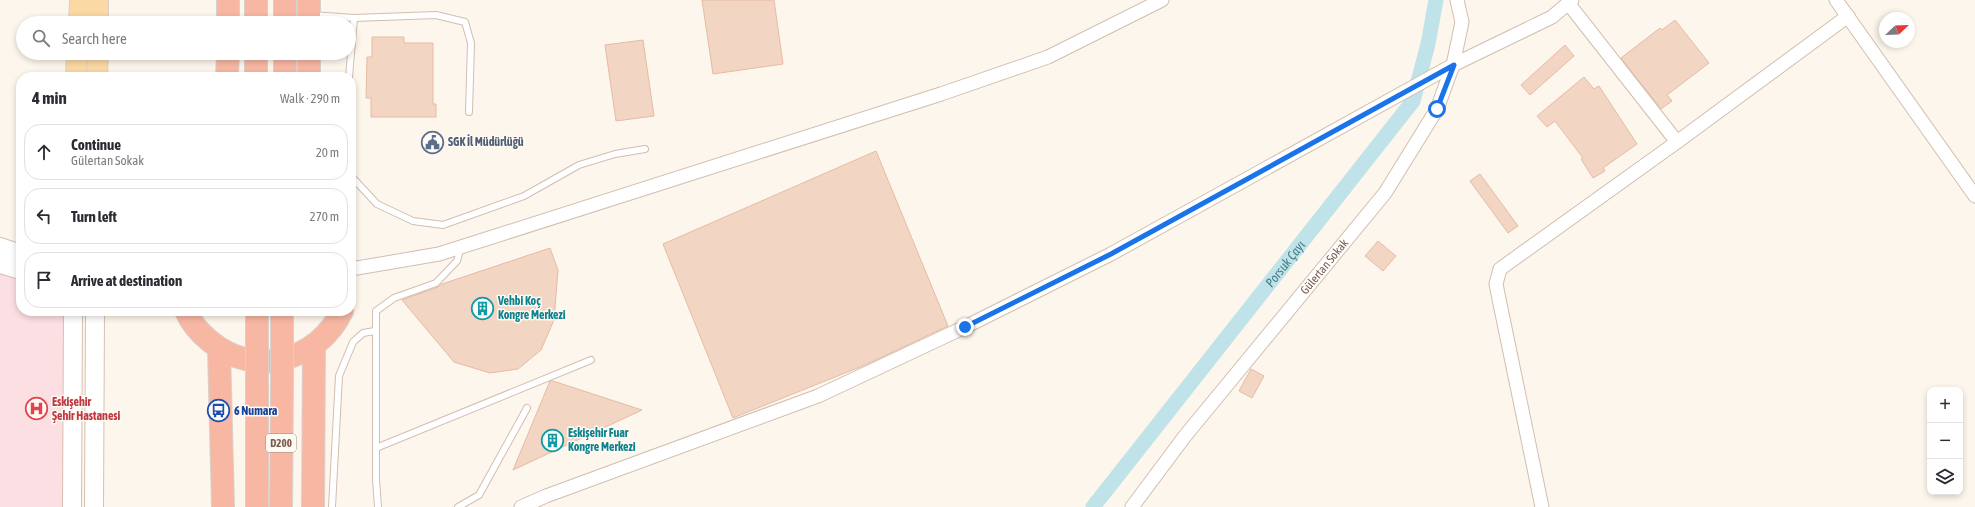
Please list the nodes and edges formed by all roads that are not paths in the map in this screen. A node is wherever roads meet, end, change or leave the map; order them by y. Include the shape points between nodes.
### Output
1 (80, 0) edge
2 (98, 0) edge
3 (228, 0) edge
4 (256, 0) edge
5 (285, 0) edge
6 (1162, 0) edge
7 (1457, 0) edge
8 (1836, 0) edge
9 (1570, 2) edge
10 (309, 12) edge
11 (79, 16) edge
12 (98, 16) edge
13 (228, 16) edge
14 (256, 16) edge
15 (285, 16) edge
16 (339, 16) edge
17 (1848, 16) junction
18 (356, 18) edge
19 (77, 60) edge
20 (98, 60) edge
21 (228, 60) edge
22 (256, 60) edge
23 (285, 60) edge
24 (309, 60) edge
25 (350, 60) edge
26 (1454, 65) junction
27 (76, 72) edge
28 (97, 72) edge
29 (227, 72) edge
30 (256, 72) edge
31 (285, 72) edge
32 (309, 72) edge
33 (349, 72) edge
34 (469, 112) dead end
35 (1677, 142) junction
36 (645, 149) dead end
37 (356, 181) edge
38 (1975, 196) edge
39 (0, 247) edge
40 (461, 247) junction
41 (16, 252) edge
42 (0, 264) edge
43 (356, 268) edge
44 (16, 269) edge
45 (73, 316) edge
46 (95, 316) edge
47 (189, 316) edge
48 (257, 316) edge
49 (282, 316) edge
50 (340, 316) edge
51 (375, 331) junction
52 (314, 346) junction
53 (220, 349) junction
54 (591, 360) dead end
55 (527, 408) dead end
56 (376, 448) junction
57 (72, 507) edge
58 (94, 507) edge
59 (223, 507) edge
60 (257, 507) edge
61 (281, 507) edge
62 (313, 507) edge
63 (332, 507) edge
64 (378, 507) edge
65 (458, 507) edge
66 (521, 507) edge
67 (1132, 507) edge
68 (1542, 507) edge

1 - 11 main road
2 - 12 main road
3 - 13 highway
4 - 14 highway
5 - 15 highway
6 - 40 street via 1048,57 941,94
7 - 26 street, Gülertan Sokak via 1462,22
8 - 17 street
9 - 26 street via 1552,17
9 - 35 street
10 - 16 lane
17 - 35 street
17 - 38 street
18 - 34 lane via 436,15 464,22 471,43
19 - 27 main road
20 - 28 main road
21 - 29 highway
22 - 30 highway
23 - 31 highway
24 - 32 highway
25 - 33 lane
26 - 66 street via 1111,254 965,327 818,396
26 - 67 street, Gülertan Sokak via 1437,109 1385,193 1185,436
35 - 68 street via 1500,269 1496,284
36 - 37 lane via 615,154 579,165 524,196 443,225 413,221 378,204
39 - 41 main road
40 - 43 street via 439,254
40 - 51 lane via 457,261 436,283 394,298 376,311
42 - 44 main road
45 - 57 main road
46 - 58 main road
47 - 53 highway via 202,335
48 - 60 highway, D200, bridge
49 - 61 highway, D200, bridge
50 - 52 highway via 335,326
51 - 56 lane
51 - 63 lane via 363,333 353,342 339,376
52 - 53 highway via 292,357 267,362 242,359
52 - 62 highway
53 - 59 highway
54 - 56 lane
55 - 65 lane via 479,494
56 - 64 lane

